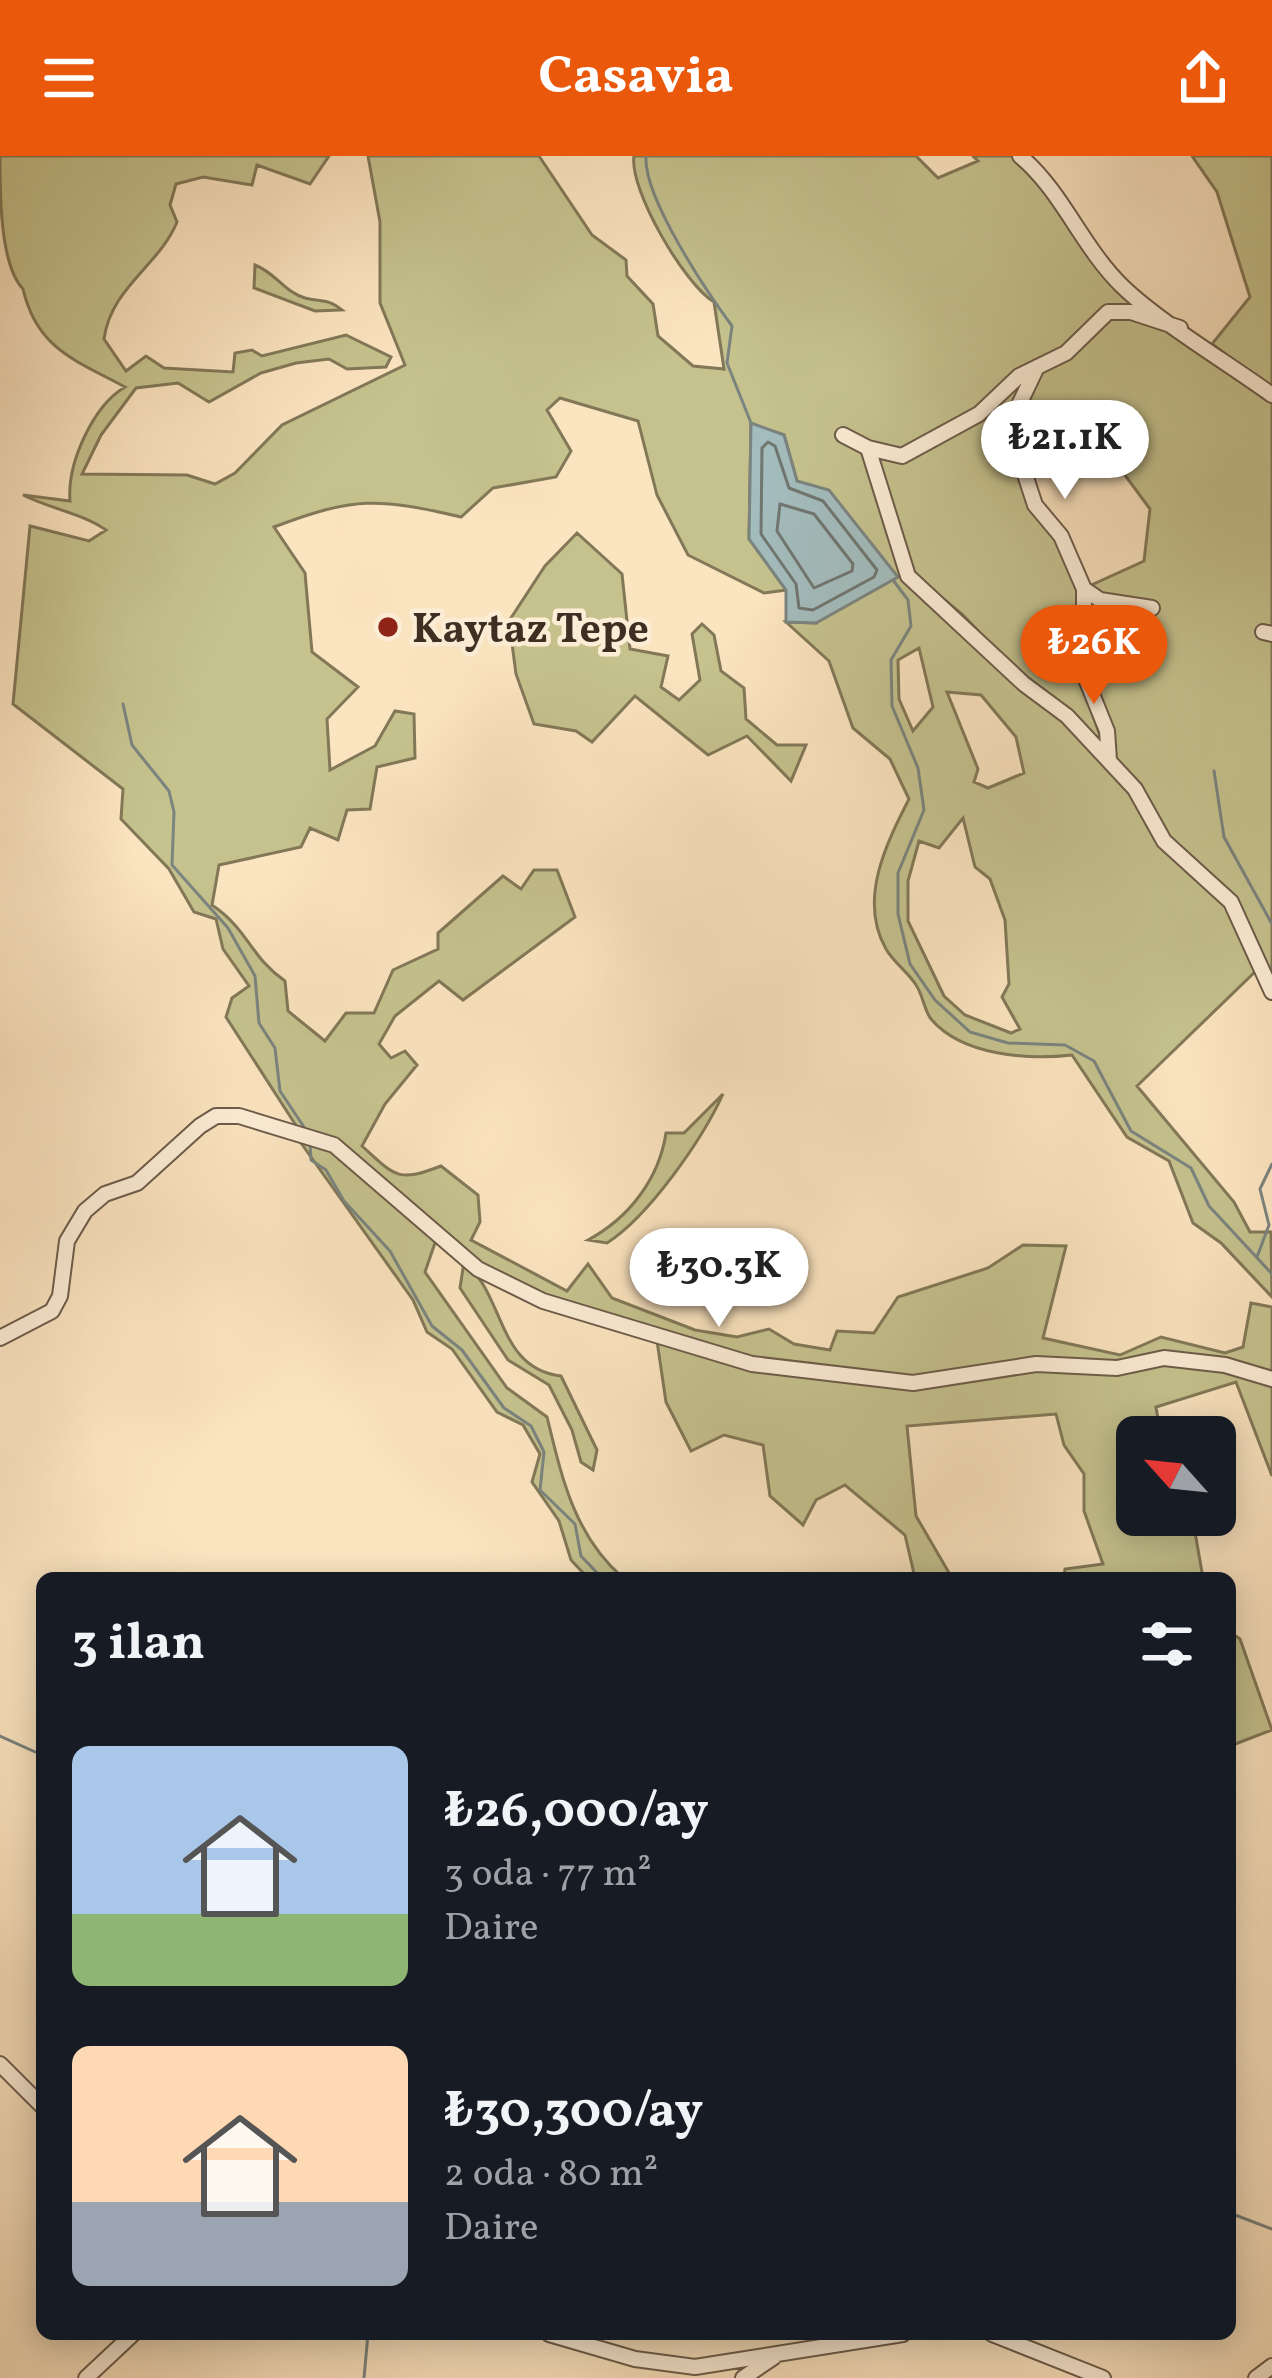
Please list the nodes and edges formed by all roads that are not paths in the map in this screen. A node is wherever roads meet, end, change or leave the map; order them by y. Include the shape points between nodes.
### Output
1 (1020, 156) edge
2 (1180, 328) junction
3 (1036, 368) junction
4 (1272, 395) edge
5 (843, 435) dead end
6 (868, 448) junction
7 (1084, 589) junction
8 (1152, 608) dead end
9 (1109, 760) junction
10 (1272, 992) edge
11 (0, 1338) edge
12 (1272, 1379) edge
13 (0, 2064) edge
14 (36, 2101) edge
15 (127, 2340) edge
16 (569, 2340) edge
17 (863, 2340) edge
18 (1007, 2340) edge
19 (782, 2352) junction
20 (1272, 2366) edge
21 (86, 2378) edge
22 (743, 2378) edge
23 (1103, 2378) edge
24 (1256, 2378) edge

1 - 2 street via 1126,290
2 - 3 street via 1108,312 1066,353
2 - 4 street
3 - 6 street via 979,414 902,456
3 - 7 street via 1014,441 1036,505 1061,536
5 - 6 street
6 - 9 street via 908,576
7 - 8 street via 1100,600
7 - 9 street via 1084,674 1107,731
9 - 10 street via 1136,789 1164,841 1231,902
11 - 12 street via 52,1311 67,1241 85,1211 136,1183 216,1116 238,1116 334,1145 478,1269 543,1301 752,1364 913,1384 1036,1364 1117,1369 1164,1358
13 - 14 street
15 - 21 street
16 - 19 street via 695,2367
17 - 19 street
18 - 23 street
19 - 22 street
20 - 24 street

